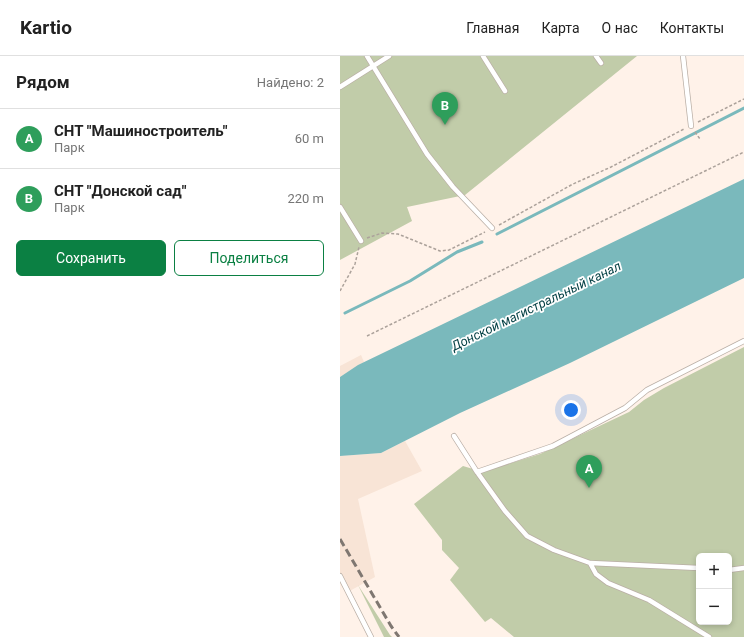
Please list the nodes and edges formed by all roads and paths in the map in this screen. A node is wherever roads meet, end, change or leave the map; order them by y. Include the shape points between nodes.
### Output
1 (367, 56) edge
2 (389, 56) edge
3 (483, 56) edge
4 (596, 56) edge
5 (683, 56) edge
6 (601, 63) dead end
7 (374, 67) junction
8 (340, 87) edge
9 (505, 91) dead end
10 (744, 99) edge
11 (691, 126) junction
12 (744, 152) edge
13 (340, 207) edge
14 (492, 228) junction
15 (361, 241) junction
16 (340, 291) edge
17 (367, 336) dead end
18 (744, 342) edge
19 (454, 436) dead end
20 (476, 472) junction
21 (590, 563) junction
22 (696, 568) edge
23 (744, 568) edge
24 (732, 570) edge
25 (340, 576) edge
26 (371, 637) edge
27 (709, 637) edge

1 - 7 lane
2 - 7 lane
3 - 9 lane
4 - 6 lane
5 - 11 lane
7 - 8 lane
7 - 14 lane via 427,154 453,187
10 - 11 path
11 - 14 path via 573,184
12 - 17 path
13 - 15 lane
14 - 15 path via 449,250 440,251 398,234 382,233
15 - 16 path via 355,264
18 - 20 lane via 647,390 625,408 553,446
19 - 20 lane
20 - 21 lane via 527,536 554,550
21 - 22 lane
21 - 27 lane via 596,574 608,584 649,600
23 - 24 lane
25 - 26 lane

